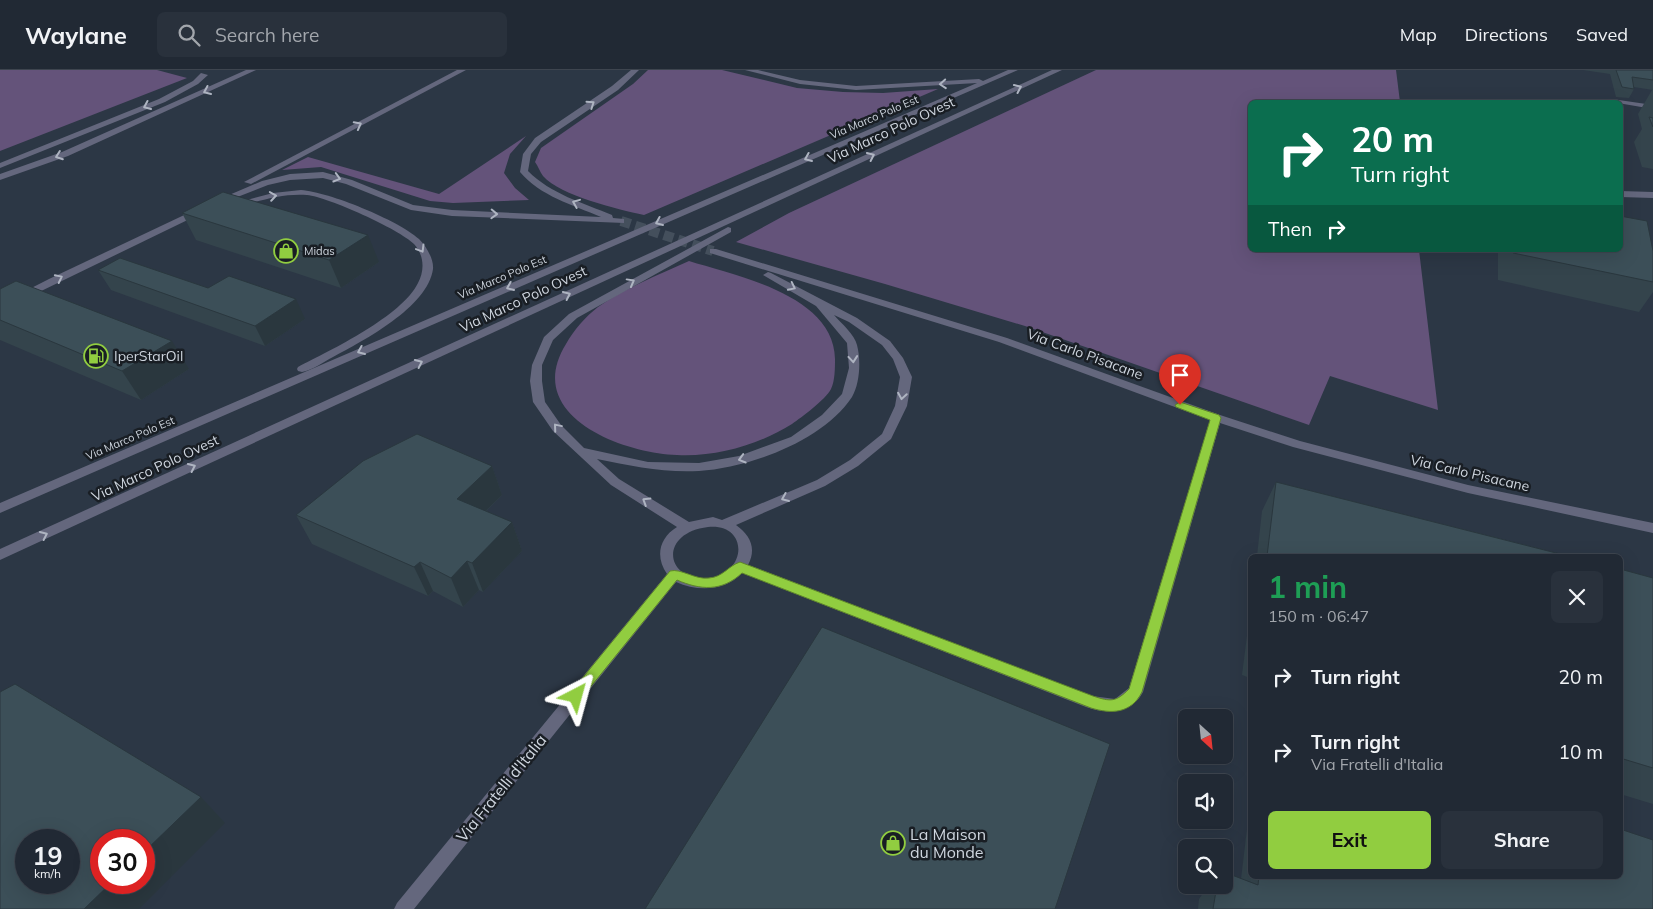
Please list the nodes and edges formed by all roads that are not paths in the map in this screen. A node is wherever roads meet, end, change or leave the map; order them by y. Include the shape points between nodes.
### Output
1 (252, 70) edge
2 (462, 70) edge
3 (636, 70) edge
4 (749, 70) edge
5 (1014, 70) edge
6 (1058, 70) edge
7 (203, 72) edge
8 (222, 79) junction
9 (992, 80) junction
10 (1623, 103) edge
11 (1653, 107) edge
12 (0, 166) edge
13 (0, 176) edge
14 (795, 191) junction
15 (1623, 194) edge
16 (1653, 195) edge
17 (209, 208) junction
18 (160, 229) junction
19 (713, 251) tunnel mouth
20 (733, 257) junction
21 (820, 304) junction
22 (0, 308) edge
23 (221, 412) junction
24 (1216, 418) junction
25 (580, 451) junction
26 (0, 508) edge
27 (726, 524) junction
28 (687, 527) junction
29 (1653, 528) edge
30 (0, 555) edge
31 (740, 567) junction
32 (675, 574) junction
33 (403, 909) edge

1 - 8 street
17 -> 2 street
18 -> 3 street via 265,183 310,174 336,177 411,207 452,213 621,222 531,181 524,172 524,160 527,150 538,140
9 -> 4 street via 856,88 800,82
5 - 9 street, Via Marco Polo Est
14 -> 6 street, Via Marco Polo Ovest
7 - 8 street
7 -> 12 street via 200,80 192,85
8 -> 13 street via 65,154
9 -> 23 street, Via Marco Polo Est
10 - 11 street
25 -> 14 street via 538,402 537,366 548,339 572,316
30 -> 14 street, Via Marco Polo Ovest
15 - 16 street
17 - 18 street
17 -> 23 street via 268,196 312,194 404,232 416,241 425,255 428,270 418,290 396,314 321,359
22 -> 18 street
19 - 20 street, Via Carlo Pisacane
20 -> 21 street
20 - 24 street, Via Carlo Pisacane via 1002,340
21 -> 25 street via 852,343 854,368 847,395 826,418 795,440 741,460 699,467 648,466
21 -> 27 street via 853,320 886,343 898,358 906,377 901,406 887,436 854,463 821,483
23 - 26 street, Via Marco Polo Est
24 - 29 street, Via Carlo Pisacane via 1404,473
24 - 31 street via 1135,692 1123,704 1106,707 1091,702
28 -> 25 street via 615,482
27 - 28 street via 699,523
27 - 31 street via 744,538 746,558
28 - 32 street via 670,540 666,549 668,567
31 - 32 street via 727,578 709,583 696,583
32 - 33 street, Via Fratelli d'Italia

